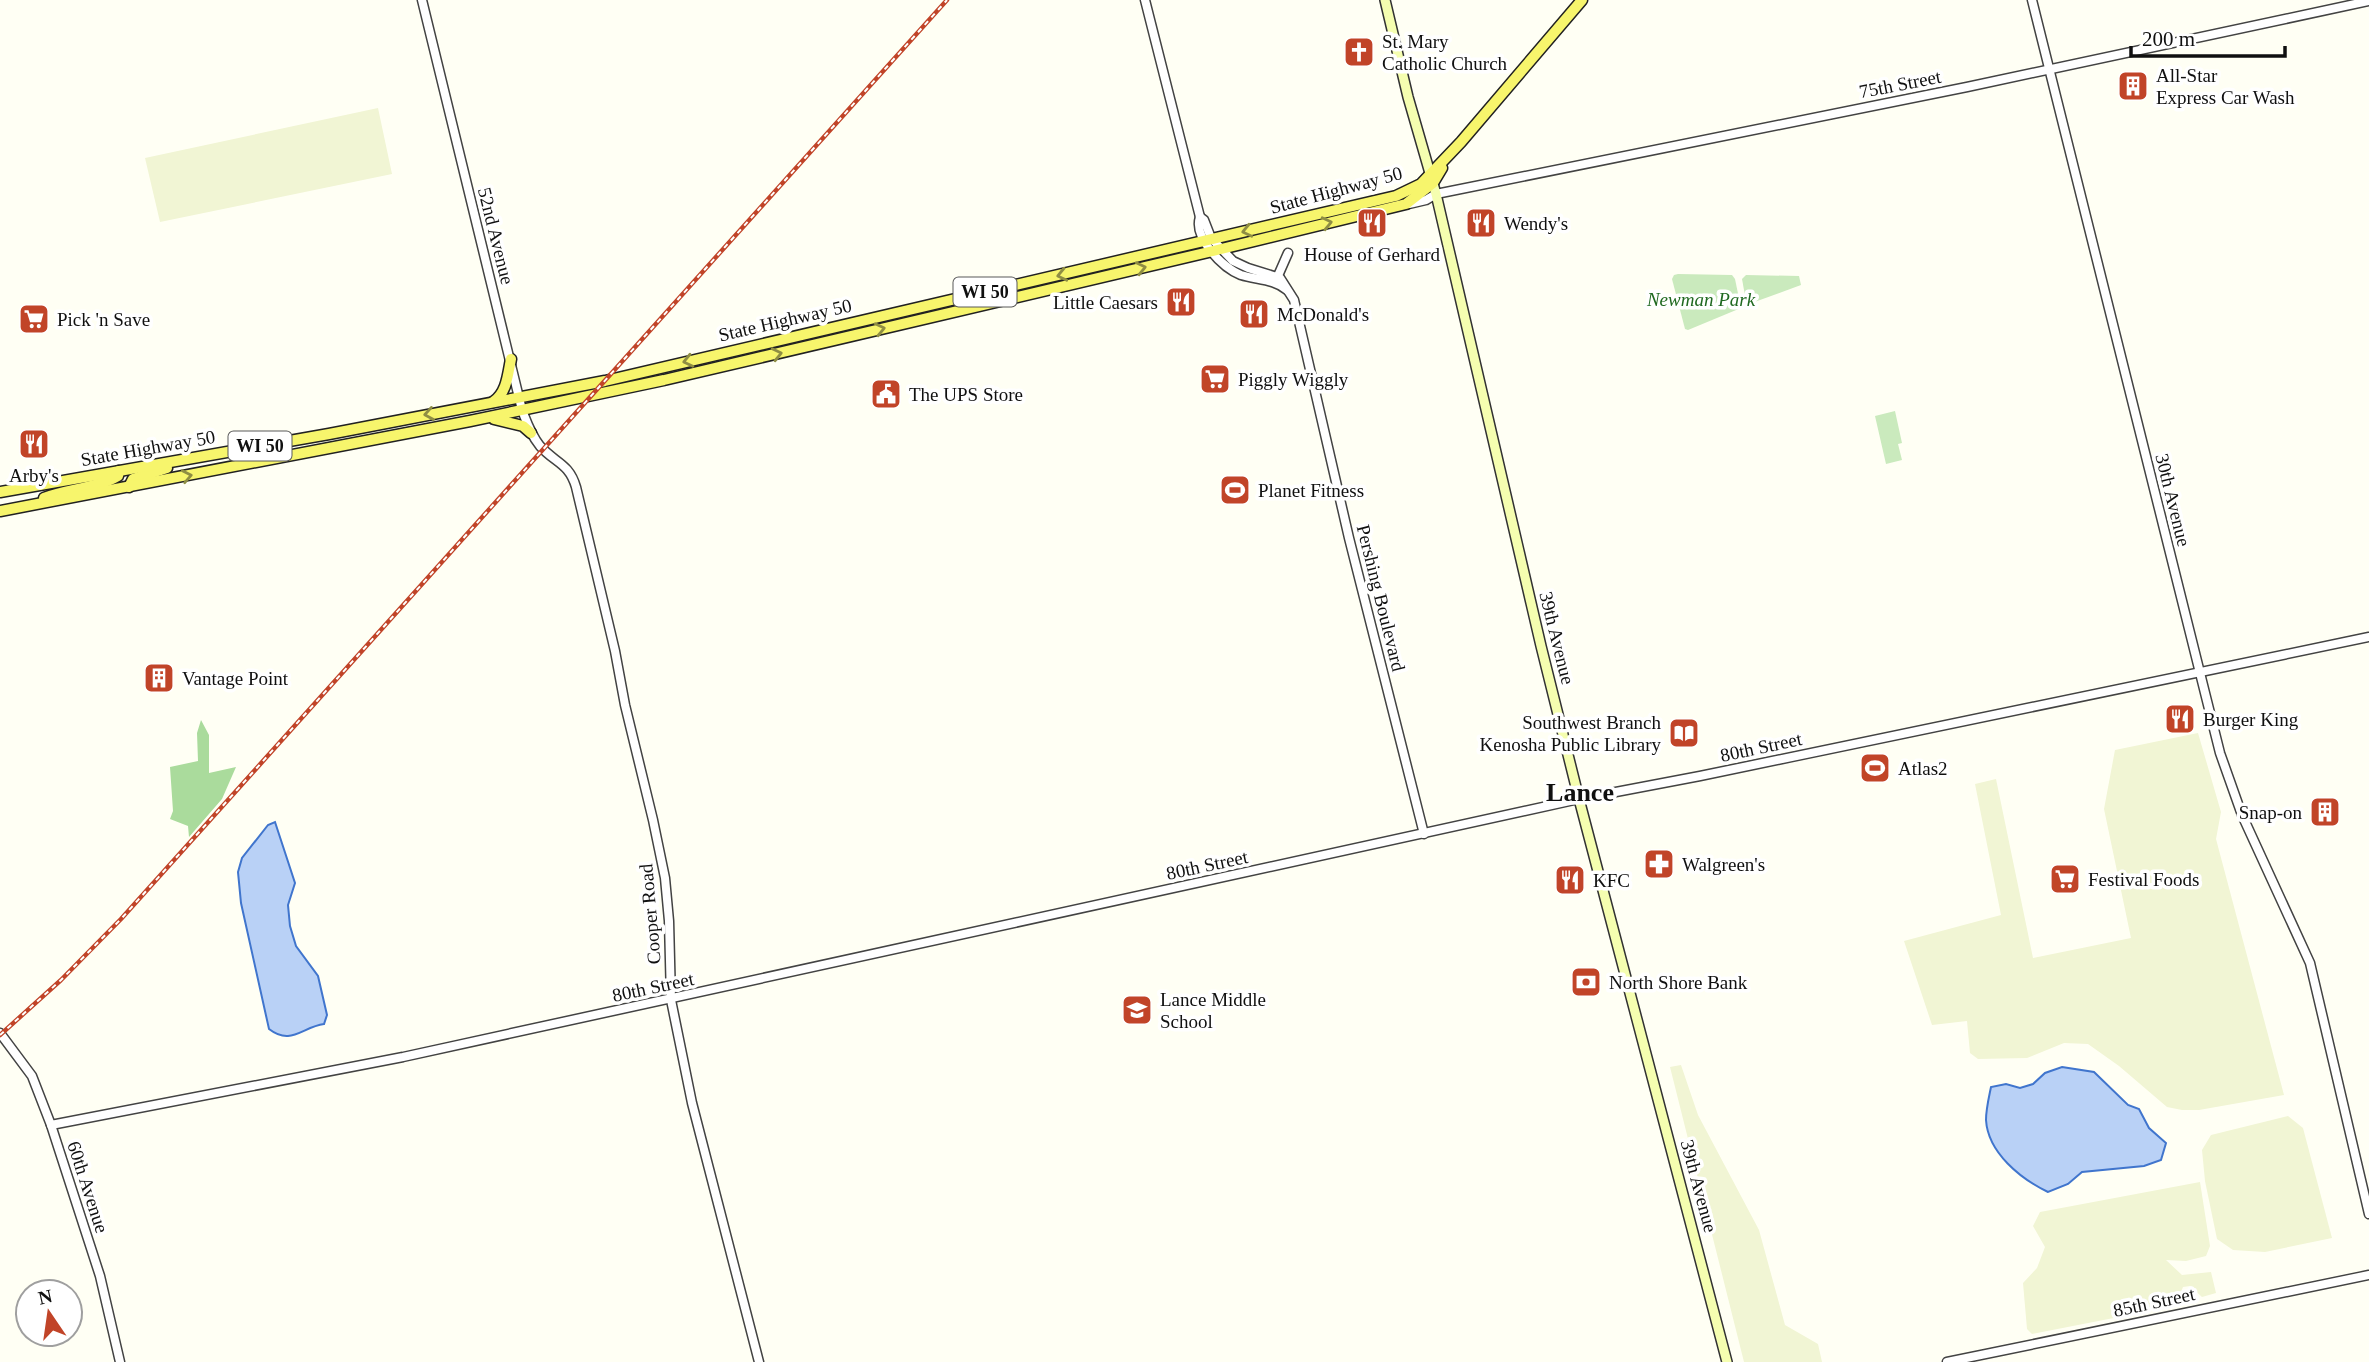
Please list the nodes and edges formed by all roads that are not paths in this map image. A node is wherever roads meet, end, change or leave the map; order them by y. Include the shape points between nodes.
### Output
1 (422, 0) edge
2 (1145, 0) edge
3 (1385, 0) edge
4 (1582, 0) edge
5 (2032, 0) edge
6 (2369, 1) edge
7 (2049, 69) junction
8 (1431, 178) junction
9 (1423, 190) junction
10 (1408, 192) junction
11 (1436, 194) junction
12 (1406, 204) junction
13 (1207, 241) junction
14 (1217, 250) junction
15 (1289, 253) dead end
16 (1276, 280) junction
17 (511, 359) junction
18 (591, 384) junction
19 (520, 398) junction
20 (490, 403) junction
21 (522, 410) junction
22 (487, 418) junction
23 (382, 423) junction
24 (446, 425) junction
25 (531, 433) junction
26 (335, 446) junction
27 (215, 454) junction
28 (565, 464) joint
29 (120, 471) junction
30 (129, 487) junction
31 (0, 492) edge
32 (24, 507) junction
33 (0, 511) edge
34 (2369, 637) edge
35 (2198, 672) junction
36 (1579, 799) junction
37 (1424, 834) junction
38 (671, 1000) junction
39 (0, 1033) edge
40 (51, 1125) junction
41 (2369, 1214) edge
42 (2369, 1275) edge
43 (120, 1362) edge
44 (759, 1362) edge
45 (1727, 1362) edge
46 (1947, 1362) edge

1 - 17 street, 52nd Avenue
2 - 13 street, Pershing Boulevard
3 - 8 main road, 39th Avenue
4 - 8 main road, State Highway 50 / WI 50
5 - 7 street, 30th Avenue
6 - 7 street, 75th Street
7 - 11 street, 75th Street
7 - 35 street, 30th Avenue
8 - 9 main road, State Highway 50 / WI 50
8 - 10 main road, State Highway 50 / WI 50
8 - 11 main road, 39th Avenue
9 - 10 street, 75th Street
9 - 11 street, 75th Street
9 - 12 main road, State Highway 50 / WI 50
10 -> 13 main road, State Highway 50 / WI 50
11 - 12 street, 75th Street
11 - 36 main road, 39th Avenue
14 -> 12 main road, State Highway 50 / WI 50
13 - 14 street, Pershing Boulevard
13 -> 18 main road, State Highway 50 / WI 50
14 - 16 street, Pershing Boulevard via 1237,273
21 -> 14 main road, State Highway 50 / WI 50
15 - 16 street
16 - 37 street, Pershing Boulevard via 1295,303
17 - 19 street, 52nd Avenue
17 - 20 main road via 502,393
18 - 19 main road, State Highway 50 / WI 50
18 - 21 main road via 530,403
19 - 20 main road, State Highway 50 / WI 50
19 - 21 street, 52nd Avenue
19 - 24 main road via 516,405
20 -> 23 main road, State Highway 50 / WI 50
21 - 22 main road, State Highway 50 / WI 50
21 - 25 street, 52nd Avenue
22 - 24 main road, State Highway 50 / WI 50
22 - 25 main road via 511,422
23 - 26 main road via 376,430
23 - 27 main road, State Highway 50 / WI 50
24 - 26 main road, State Highway 50 / WI 50
25 - 28 street, 52nd Avenue via 543,449
30 -> 26 main road, State Highway 50 / WI 50
27 - 29 main road, State Highway 50 / WI 50
27 - 30 main road via 144,475
28 - 38 street, Cooper Road via 576,487 661,856
29 - 31 main road, State Highway 50 / WI 50
29 - 32 main road via 111,480 62,491
30 - 32 main road, State Highway 50 / WI 50
32 - 33 main road, State Highway 50 / WI 50
34 - 35 street, 80th Street
35 - 36 street, 80th Street
35 - 41 street, 30th Avenue via 2238,806 2300,941 2319,995
36 - 37 street, 80th Street
36 - 45 main road, 39th Avenue
37 - 38 street, 80th Street
38 - 40 street, 80th Street
38 - 44 street, Cooper Road via 692,1103
39 - 40 street, 60th Avenue via 32,1076
40 - 43 street, 60th Avenue via 100,1276
42 - 46 street, 85th Street

